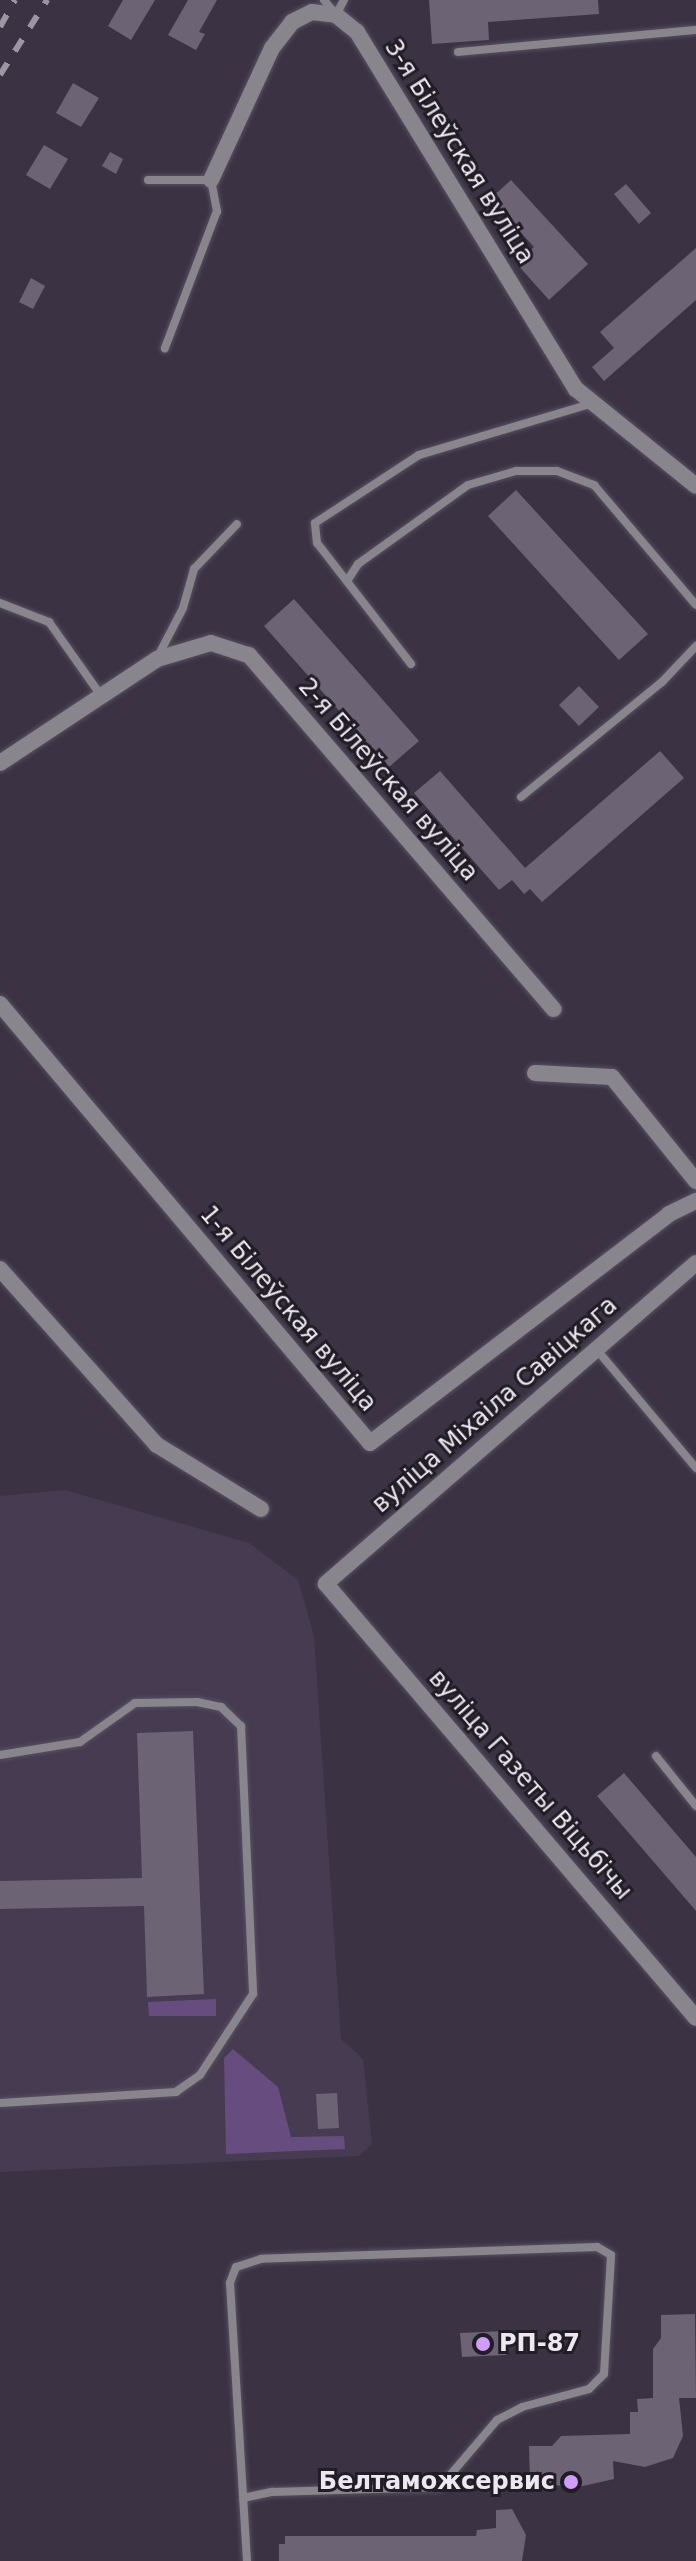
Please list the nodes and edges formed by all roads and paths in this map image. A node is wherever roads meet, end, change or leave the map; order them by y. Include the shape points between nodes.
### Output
1 (324, 0) edge
2 (340, 7) edge
3 (696, 30) edge
4 (458, 52) dead end
5 (148, 180) dead end
6 (211, 180) junction
7 (165, 348) dead end
8 (590, 404) junction
9 (696, 486) edge
10 (237, 524) dead end
11 (347, 581) junction
12 (0, 603) edge
13 (696, 605) edge
14 (696, 646) edge
15 (157, 659) junction
16 (411, 664) dead end
17 (100, 694) junction
18 (0, 763) edge
19 (521, 797) dead end
20 (0, 1004) edge
21 (553, 1009) dead end
22 (535, 1073) dead end
23 (696, 1181) edge
24 (696, 1201) edge
25 (696, 1263) edge
26 (0, 1269) edge
27 (596, 1350) junction
28 (696, 1468) edge
29 (261, 1509) dead end
30 (326, 1584) joint
31 (0, 1755) edge
32 (656, 1756) dead end
33 (696, 1806) edge
34 (690, 1998) edge
35 (696, 2018) edge
36 (0, 2103) edge
37 (243, 2498) junction
38 (247, 2561) edge

1 - 2 lane
2 - 6 street via 292,22 272,48
2 - 8 street, 3-я Білеўская вуліца
3 - 4 lane
5 - 6 lane
6 - 7 lane via 217,211 210,237
8 - 9 street, 3-я Білеўская вуліца
8 - 11 lane via 419,455 315,523 317,543
10 - 15 lane via 194,569 183,608
11 - 13 lane via 358,564 468,485 516,471 557,471 594,485
11 - 16 lane
12 - 17 lane via 49,622
14 - 19 lane via 662,682
15 - 17 street, 2-я Білеўская вуліца
15 - 21 street, 2-я Білеўская вуліца via 211,643 249,655
17 - 18 street, 2-я Білеўская вуліца
20 - 24 street, 1-я Білеўская вуліца via 370,1443 669,1214
22 - 23 street via 612,1077
25 - 27 street, вуліца Міхаіла Савіцкага
26 - 29 street via 157,1445
27 - 28 lane
27 - 30 street, вуліца Міхаіла Савіцкага
30 - 34 street, вуліца Газеты Віцьбічы
31 - 36 lane via 80,1742 135,1703 221,1707 241,1726 253,1994 200,2075 176,2092
32 - 33 lane
34 - 35 street, вуліца Газеты Віцьбічы
37 - 37 lane via 272,2492 440,2487 497,2420 522,2407 589,2389 604,2374 611,2255 597,2247 261,2259 236,2267 230,2283
37 - 38 lane

